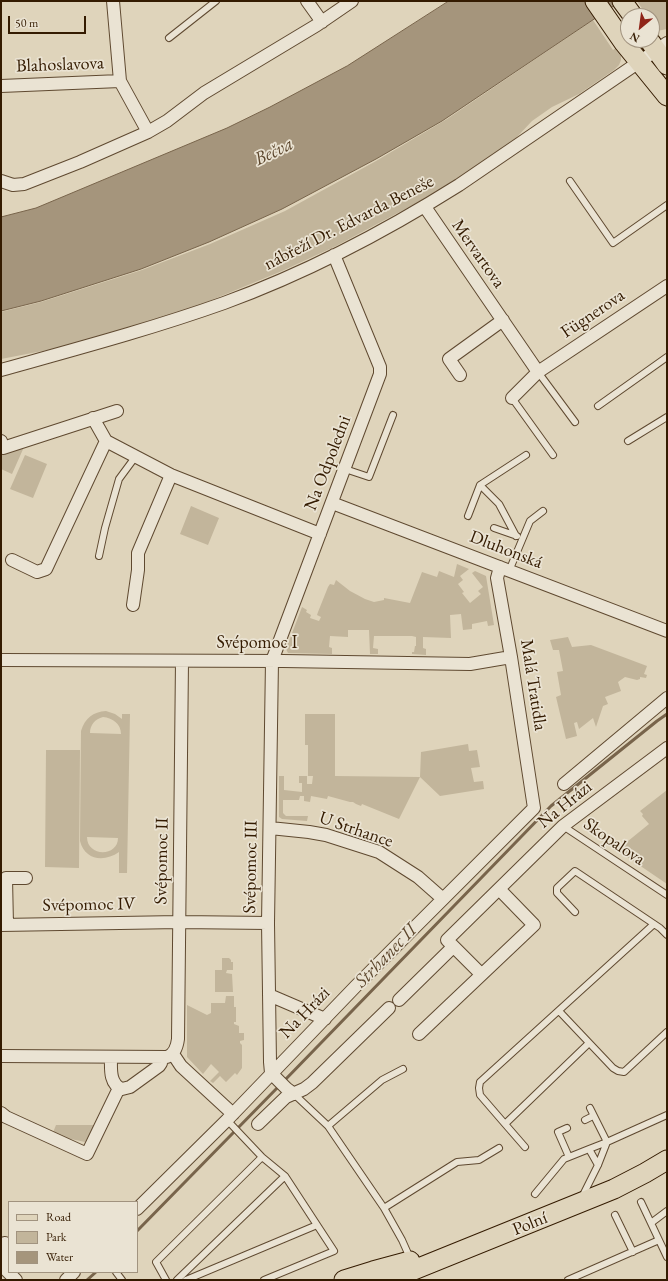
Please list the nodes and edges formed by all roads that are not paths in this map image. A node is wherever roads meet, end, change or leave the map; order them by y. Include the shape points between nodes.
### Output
1 (113, 1) edge
2 (216, 1) edge
3 (307, 1) edge
4 (352, 1) edge
5 (595, 1) edge
6 (322, 22) junction
7 (169, 38) dead end
8 (654, 48) edge
9 (660, 48) edge
10 (640, 62) junction
11 (667, 65) edge
12 (120, 81) junction
13 (1, 86) edge
14 (667, 96) edge
15 (148, 132) junction
16 (1, 181) edge
17 (570, 181) dead end
18 (667, 205) edge
19 (425, 207) junction
20 (334, 256) junction
21 (667, 286) edge
22 (503, 320) junction
23 (667, 357) edge
24 (1, 370) edge
25 (538, 372) junction
26 (460, 374) dead end
27 (512, 398) joint
28 (598, 406) dead end
29 (117, 410) dead end
30 (394, 415) dead end
31 (667, 417) edge
32 (93, 418) junction
33 (575, 422) dead end
34 (106, 441) junction
35 (628, 441) dead end
36 (2, 444) edge
37 (526, 455) dead end
38 (553, 455) dead end
39 (136, 456) junction
40 (345, 469) junction
41 (171, 475) junction
42 (480, 485) junction
43 (332, 503) junction
44 (543, 511) dead end
45 (468, 516) dead end
46 (494, 528) dead end
47 (320, 534) junction
48 (516, 536) junction
49 (523, 538) junction
50 (99, 556) dead end
51 (12, 560) dead end
52 (505, 569) junction
53 (133, 605) dead end
54 (667, 631) edge
55 (511, 657) junction
56 (1, 660) edge
57 (182, 661) junction
58 (272, 661) junction
59 (667, 698) edge
60 (667, 748) edge
61 (564, 784) dead end
62 (534, 808) joint
63 (563, 826) junction
64 (270, 828) junction
65 (26, 878) dead end
66 (499, 889) junction
67 (667, 895) edge
68 (443, 899) junction
69 (575, 912) dead end
70 (179, 922) junction
71 (268, 923) junction
72 (654, 924) junction
73 (4, 925) edge
74 (667, 935) edge
75 (453, 947) junction
76 (481, 974) junction
77 (269, 995) junction
78 (399, 1000) dead end
79 (389, 1008) dead end
80 (559, 1011) junction
81 (325, 1019) junction
82 (667, 1032) edge
83 (419, 1034) dead end
84 (589, 1043) junction
85 (1, 1056) edge
86 (167, 1056) junction
87 (111, 1057) junction
88 (403, 1069) dead end
89 (282, 1084) junction
90 (119, 1088) junction
91 (590, 1108) dead end
92 (1, 1113) edge
93 (667, 1115) edge
94 (593, 1116) junction
95 (231, 1120) junction
96 (585, 1120) dead end
97 (258, 1124) dead end
98 (506, 1124) junction
99 (328, 1126) junction
100 (568, 1128) dead end
101 (607, 1142) junction
102 (525, 1147) dead end
103 (499, 1148) dead end
104 (589, 1149) junction
105 (262, 1157) junction
106 (569, 1157) junction
107 (667, 1160) edge
108 (598, 1166) junction
109 (285, 1176) junction
110 (535, 1194) dead end
111 (641, 1202) dead end
112 (578, 1205) junction
113 (138, 1208) edge
114 (384, 1208) junction
115 (667, 1211) edge
116 (615, 1215) dead end
117 (651, 1223) junction
118 (317, 1225) junction
119 (490, 1240) junction
120 (660, 1240) junction
121 (5, 1243) dead end
122 (633, 1252) junction
123 (667, 1257) edge
124 (411, 1260) junction
125 (8, 1272) edge
126 (166, 1280) edge
127 (177, 1280) edge
128 (186, 1280) edge
129 (264, 1280) edge
130 (344, 1280) edge
131 (389, 1280) edge
132 (413, 1280) edge
133 (568, 1280) edge

1 - 12 street
2 - 7 lane
3 - 6 street
4 - 6 street
5 - 10 main road
6 - 15 street via 204,92 167,121
8 - 10 street, nábřeží Dr. Edvarda Beneše
9 - 11 main road
10 - 14 main road
10 - 19 street, nábřeží Dr. Edvarda Beneše
12 - 13 street, Blahoslavova
12 - 15 street
15 - 16 street via 24,184 13,185
17 - 18 lane via 613,243
19 - 20 street, nábřeží Dr. Edvarda Beneše
19 - 22 street, Mervartova
20 - 24 street, nábřeží Dr. Edvarda Beneše via 225,302 179,318
20 - 40 street, Na Odpoledni via 380,366 380,374
21 - 25 street, Fügnerova
22 - 25 street, Mervartova
22 - 26 street via 449,359
23 - 28 lane
25 - 27 street
25 - 33 lane
27 - 38 lane
29 - 32 street
30 - 40 lane via 369,477
31 - 35 lane
32 - 34 street
32 - 36 street
34 - 39 street, Na Odpoledni
34 - 51 street via 46,569 37,572
37 - 42 lane
39 - 41 street, Na Odpoledni
39 - 50 lane via 119,479
40 - 43 street, Na Odpoledni
41 - 47 street, Na Odpoledni
41 - 53 street via 138,553
42 - 45 lane
42 - 48 lane via 499,504
43 - 47 street, Na Odpoledni
43 - 52 street, Dluhonská
44 - 49 lane via 530,521
46 - 48 lane
47 - 58 street
48 - 49 lane
49 - 52 lane
52 - 54 street, Dluhonská
52 - 55 street, Malá Tratidla via 497,578
55 - 58 street, Svépomoc I via 470,664
55 - 62 street, Malá Tratidla
56 - 57 street, Svépomoc I
57 - 58 street, Svépomoc I
57 - 70 street, Svépomoc II
58 - 64 street, Svépomoc III
59 - 61 street, Na Hrázi
60 - 63 street, Na Hrázi
62 - 68 street, Na Hrázi
63 - 66 street, Na Hrázi
63 - 67 lane, Skopalova
64 - 68 street, U Strhance via 326,835 379,852 418,877
64 - 71 street, Svépomoc III
65 - 73 street, Svépomoc IV via 6,878
66 - 75 street, Na Hrázi via 447,940
66 - 76 street via 534,925
68 - 81 street, Na Hrázi
69 - 72 lane via 557,893 557,888 576,871
70 - 71 street, Svépomoc IV
70 - 73 street, Svépomoc IV
70 - 86 street, Svépomoc II via 178,1039 177,1046
71 - 77 street, Svépomoc III
72 - 74 lane
72 - 80 lane
75 - 76 street
75 - 78 street
76 - 83 street
77 - 81 street
77 - 89 street, Svépomoc III
79 - 89 street, Na Hrázi via 312,1083
80 - 84 lane
80 - 98 lane via 480,1082 480,1095
81 - 89 street, Na Hrázi
82 - 84 lane via 624,1072 613,1068
84 - 98 lane
85 - 87 street
86 - 87 street
86 - 90 street, Svépomoc II via 146,1076 127,1088
86 - 95 street via 181,1066
87 - 90 street via 112,1078
88 - 99 lane via 382,1080
89 - 95 street, Na Hrázi
89 - 97 street, Na Hrázi via 286,1097
89 - 99 lane
90 - 92 street via 87,1154
91 - 94 lane
93 - 101 lane
94 - 96 lane
94 - 101 lane
95 - 105 lane
95 - 113 street, Na Hrázi
98 - 102 lane
99 - 114 lane
100 - 106 lane via 558,1132
101 - 104 lane
101 - 108 lane
103 - 114 lane via 479,1160 457,1162
104 - 106 lane
104 - 108 lane
105 - 109 lane
105 - 126 lane via 156,1262
106 - 110 lane via 564,1159
107 - 112 main road, Polní via 630,1182
108 - 112 lane
109 - 118 lane
109 - 127 lane
111 - 117 lane
112 - 119 main road, Polní
114 - 124 lane
115 - 117 lane
116 - 122 lane
117 - 120 lane
118 - 128 lane
118 - 129 lane via 334,1251
119 - 124 main road
119 - 131 main road, Polní
119 - 132 main road
120 - 122 lane
120 - 123 lane
121 - 125 street
122 - 133 lane
124 - 130 main road

